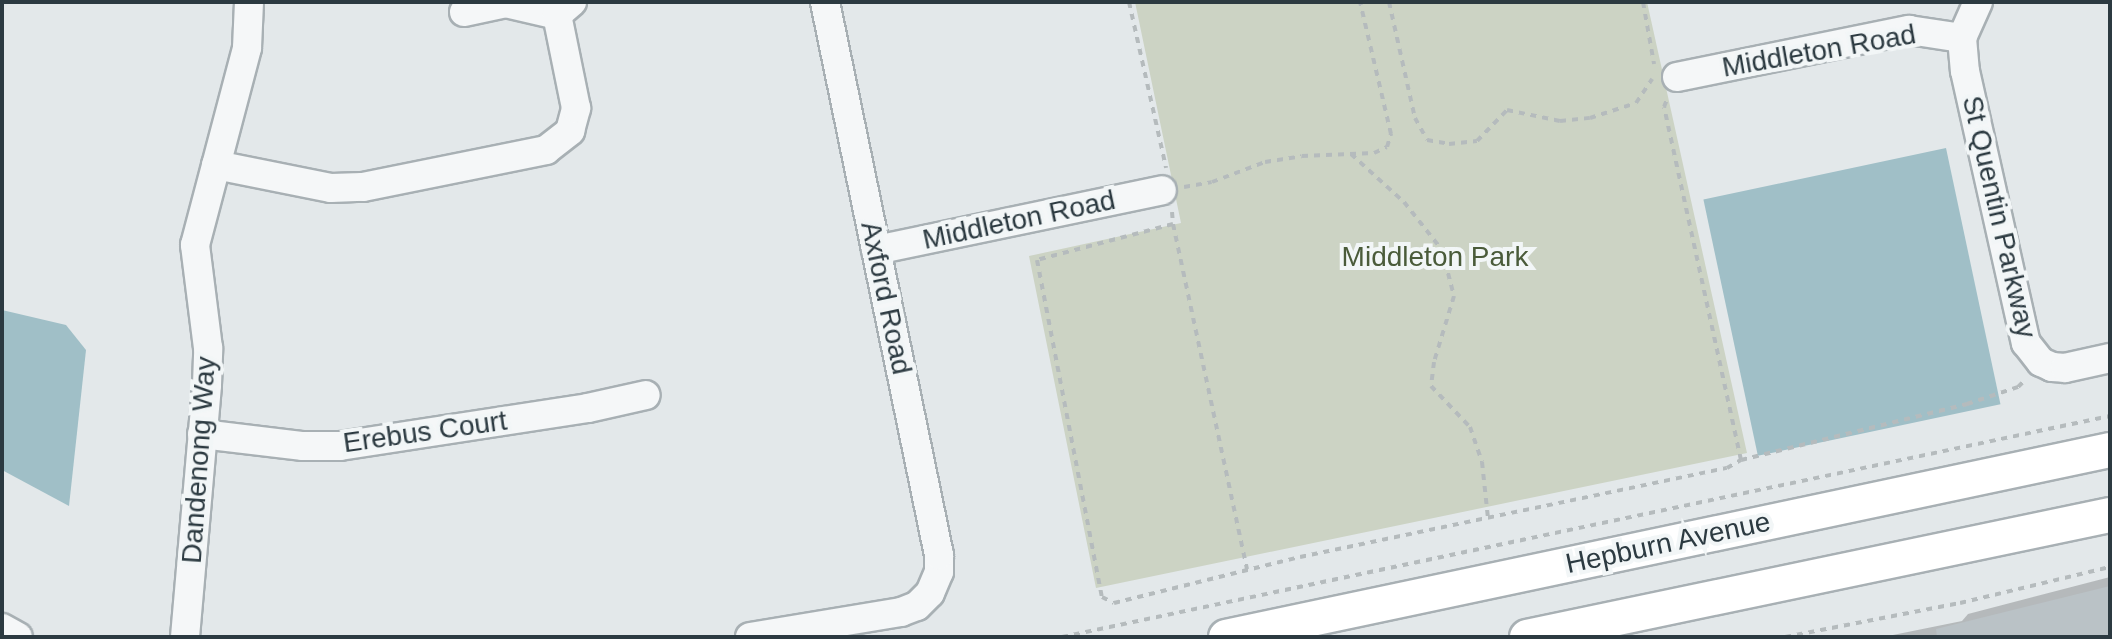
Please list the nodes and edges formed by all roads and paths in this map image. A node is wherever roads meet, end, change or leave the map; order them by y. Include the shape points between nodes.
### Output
1 (249, 2) edge
2 (825, 2) edge
3 (1129, 2) edge
4 (1360, 2) edge
5 (1389, 2) edge
6 (1643, 2) edge
7 (1978, 2) edge
8 (565, 8) edge
9 (464, 12) dead end
10 (1962, 38) junction
11 (1665, 71) junction
12 (1351, 154) junction
13 (216, 165) junction
14 (1166, 190) junction
15 (1173, 224) junction
16 (876, 250) junction
17 (2110, 358) edge
18 (2041, 362) junction
19 (646, 395) dead end
20 (2110, 416) edge
21 (202, 434) junction
22 (2110, 450) edge
23 (1741, 460) junction
24 (2110, 515) edge
25 (1488, 518) junction
26 (2110, 567) edge
27 (1247, 569) junction
28 (2, 628) edge
29 (18, 637) edge
30 (185, 637) edge
31 (750, 637) edge
32 (1062, 637) edge
33 (1226, 637) edge
34 (1527, 637) edge
35 (1785, 637) edge

1 - 13 street, Dandenong Way via 247,48
2 - 16 street, Axford Road
3 - 14 path
4 - 12 path via 1391,134 1387,147
5 - 11 path via 1415,118 1427,140 1477,141 1507,110 1560,121 1590,118 1636,103
6 - 11 path
7 - 10 street
8 - 9 street via 506,3
8 - 13 street via 576,108 570,131 546,150 363,187 331,188
10 - 11 street, Middleton Road via 1909,30
10 - 18 street, St Quentin Parkway via 2022,330
11 - 23 path via 1664,107
12 - 14 path via 1265,162 1212,182
12 - 25 path via 1404,202 1442,250 1454,296 1431,386 1470,427 1482,462
13 - 21 street, Dandenong Way via 195,245 208,348
14 - 15 path
14 - 16 street, Middleton Road
15 - 27 path
15 - 27 path via 1037,260 1102,597 1114,603
16 - 31 street, Axford Road via 939,572 930,593 901,612
17 - 18 street, St Quentin Parkway via 2065,368
18 - 23 path via 2018,387 1967,404
19 - 21 street, Erebus Court via 340,446
20 - 32 path
21 - 30 street, Dandenong Way
22 - 33 main road, Hepburn Avenue
23 - 25 path via 1727,468
24 - 34 main road
25 - 27 path
26 - 35 path
28 - 29 street

